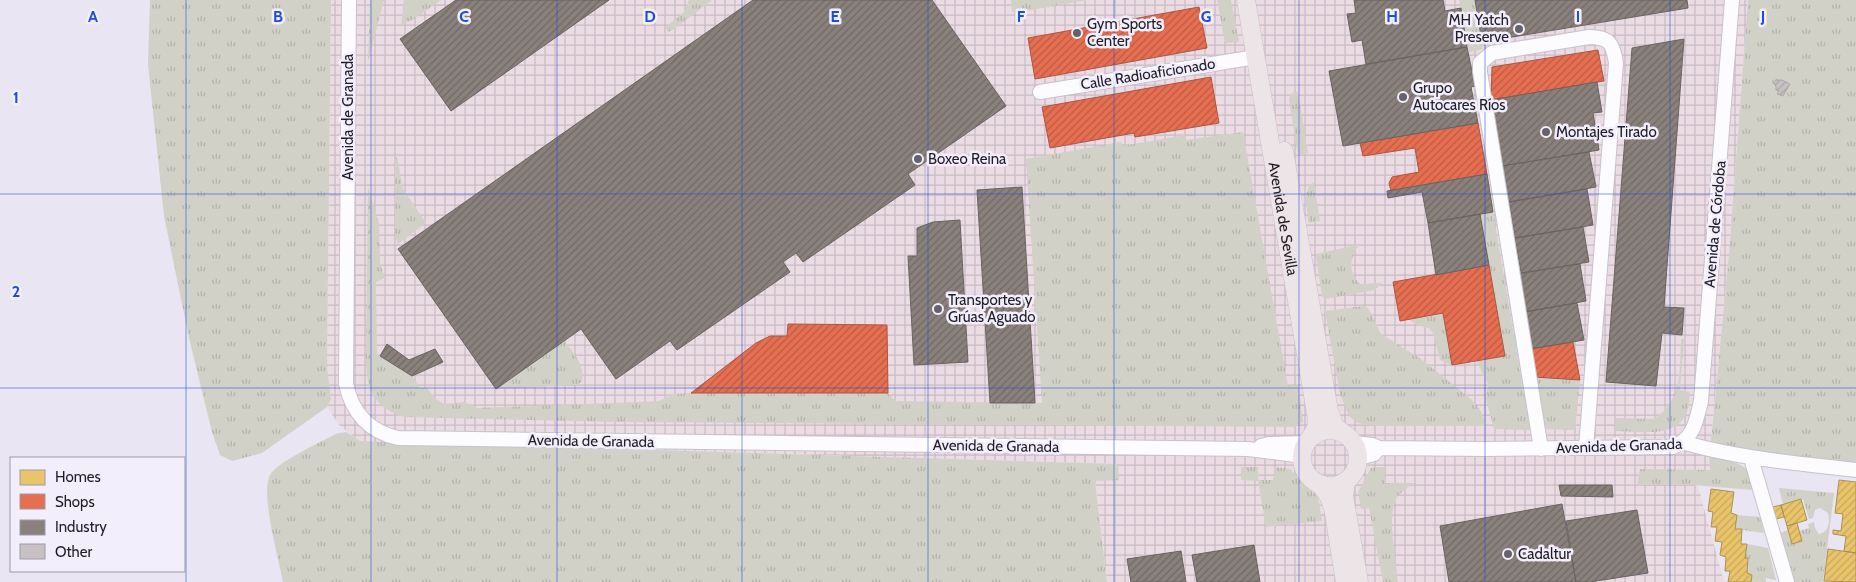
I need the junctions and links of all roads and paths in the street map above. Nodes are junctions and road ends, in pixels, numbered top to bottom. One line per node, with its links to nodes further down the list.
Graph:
1 (349, 0): 9 (street, Avenida de Granada)
2 (1246, 0): 5 (main road, Avenida de Sevilla)
3 (1258, 0): 8 (main road, Avenida de Sevilla)
4 (1732, 0): 7 (street, Avenida de Córdoba)
5 (1256, 57): 6 (street, Calle Radioaficionado); 9 (main road, Avenida de Sevilla)
6 (1040, 92)
7 (1682, 442): 10 (street, Avenida de Granada); 12 (street, Avenida de Granada)
8 (1351, 444): 9 (main road); 11 (street, Avenida de Granada); 14 (main road)
9 (1307, 445): 15 (main road)
10 (1586, 448): 11 (street, Avenida de Granada); 11 (street)
11 (1541, 449)
12 (1751, 458): 13 (street, Avenida de Granada); 18 (street)
13 (1856, 470)
14 (1346, 481): 15 (main road); 17 (main road)
15 (1320, 484): 16 (main road)
16 (1345, 582)
17 (1359, 582)
18 (1787, 582)

